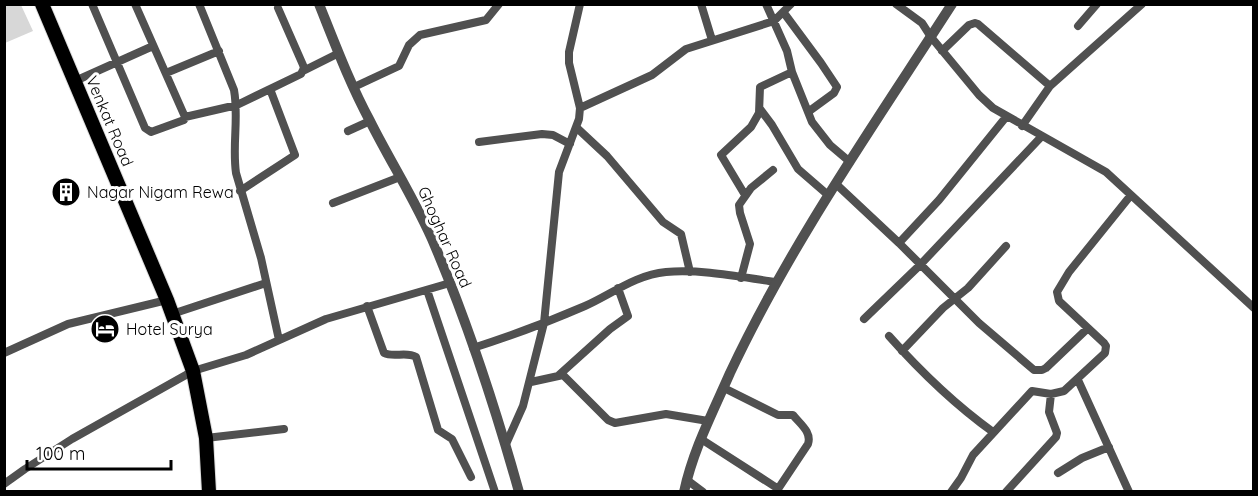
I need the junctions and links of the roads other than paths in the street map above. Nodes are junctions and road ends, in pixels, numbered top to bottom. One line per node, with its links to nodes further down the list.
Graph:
1 (92, 4): 25 (street)
2 (135, 4): 21 (street)
3 (199, 4): 22 (street)
4 (319, 4): 24 (street, Ghoghar Road)
5 (499, 4): 31 (street)
6 (580, 4): 34 (street)
7 (701, 4): 20 (street)
8 (766, 4): 17 (street)
9 (791, 4): 16 (street)
10 (896, 4): 19 (street)
11 (952, 4): 19 (street)
12 (1097, 4): 18 (street)
13 (1142, 4): 30 (street)
14 (45, 6): 29 (main road, Venkat Road)
15 (278, 8): 26 (street)
16 (784, 13): 17 (street); 36 (street)
17 (774, 21): 20 (street); 27 (street)
18 (1078, 26)
19 (931, 37): 23 (street); 46 (street)
20 (712, 40): 34 (street)
21 (153, 46): 25 (street); 28 (street)
22 (219, 51): 28 (street); 33 (street)
23 (942, 51): 30 (street); 38 (street)
24 (339, 53): 26 (street); 31 (street, Ghoghar Road)
25 (117, 63): 29 (street); 37 (street)
26 (303, 72): 32 (street)
27 (792, 72): 35 (street); 36 (street)
28 (166, 73): 37 (street)
29 (75, 81): 66 (main road, Venkat Road)
30 (1050, 86): 40 (street)
31 (354, 87): 39 (street, Ghoghar Road)
32 (270, 89): 33 (street); 50 (street)
33 (237, 105): 37 (street); 50 (street)
34 (580, 108): 41 (street)
35 (760, 109): 51 (street); 52 (street)
36 (808, 112): 46 (street)
37 (185, 117)
38 (1006, 117): 40 (street); 55 (street)
39 (370, 121): 42 (street); 48 (street, Ghoghar Road)
40 (1022, 126): 43 (street)
41 (577, 128): 45 (street); 58 (street)
42 (348, 131)
43 (1042, 136): 53 (street); 57 (street)
44 (479, 142): 45 (street)
45 (570, 144): 71 (street)
46 (850, 162): 49 (street)
47 (773, 170): 51 (street)
48 (400, 177): 54 (street); 62 (street, Ghoghar Road)
49 (836, 184): 52 (street); 55 (street)
50 (240, 191): 61 (street)
51 (745, 195): 59 (street)
52 (828, 195): 60 (street)
53 (1131, 195): 68 (street); 72 (street)
54 (333, 203)
55 (899, 243): 57 (street)
56 (1006, 246): 65 (street)
57 (920, 265): 65 (street); 70 (street)
58 (690, 272): 59 (street); 63 (street)
59 (741, 278): 60 (street)
60 (776, 282): 82 (street)
61 (266, 283): 69 (street); 74 (street)
62 (450, 283): 64 (street); 75 (street, Ghoghar Road)
63 (618, 288): 71 (street); 79 (street)
64 (427, 290): 67 (street); 98 (street)
65 (954, 299): 72 (street); 76 (street)
66 (167, 300): 69 (main road, Venkat Road); 77 (street)
67 (367, 306): 74 (street); 92 (street)
68 (1254, 308)
69 (172, 314): 78 (main road, Venkat Road)
70 (864, 319)
71 (544, 323): 75 (street); 81 (street)
72 (1088, 328): 80 (street)
73 (889, 336): 76 (street)
74 (279, 340): 78 (street)
75 (473, 348): 89 (street, Ghoghar Road)
76 (902, 351): 86 (street)
77 (4, 353)
78 (193, 371): 87 (main road, Venkat Road); 93 (street)
79 (559, 375): 81 (street); 84 (street)
80 (1078, 380): 83 (street); 90 (street)
81 (531, 382): 89 (street)
82 (724, 388): 84 (street); 95 (street)
83 (1051, 394): 86 (street); 102 (street)
84 (708, 421): 88 (street)
85 (284, 429): 87 (street)
86 (993, 432): 101 (street)
87 (206, 438): 97 (main road, Venkat Road)
88 (701, 439): 94 (street); 95 (street)
89 (506, 444): 99 (street, Ghoghar Road)
90 (1109, 447): 91 (street); 96 (street)
91 (1058, 473)
92 (471, 477)
93 (4, 484)
94 (686, 486): 100 (street)
95 (776, 490)
96 (1127, 490)
97 (209, 492)
98 (495, 492)
99 (519, 492)
100 (703, 492)
101 (951, 492)
102 (1005, 492)

